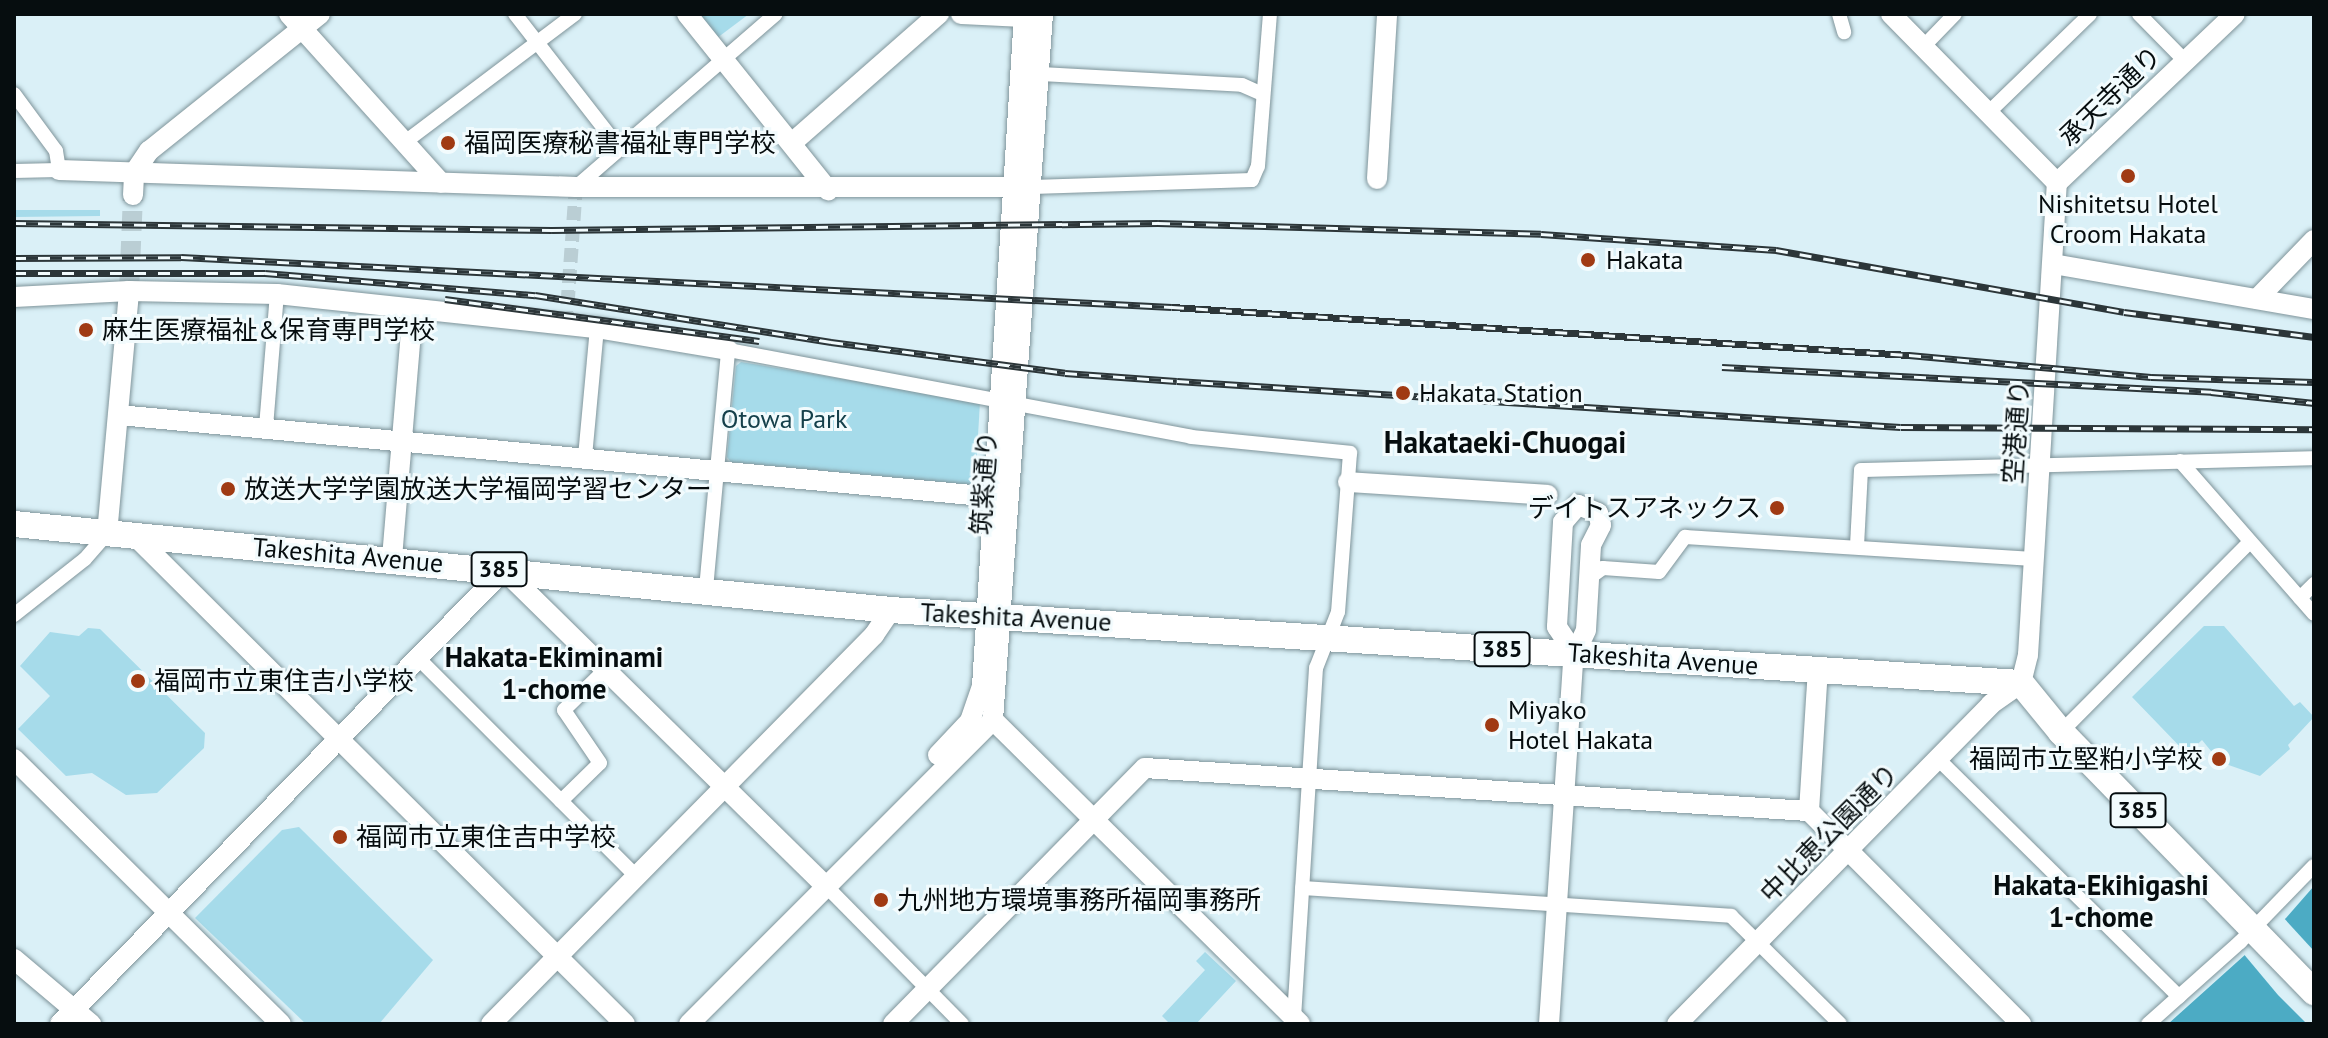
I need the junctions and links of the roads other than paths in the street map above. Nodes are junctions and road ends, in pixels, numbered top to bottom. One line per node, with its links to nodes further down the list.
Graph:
1 (320, 14): 17 (street)
2 (515, 14): 19 (street)
3 (575, 14): 19 (street)
4 (687, 14): 21 (street)
5 (776, 14): 21 (street)
6 (939, 14): 28 (street)
7 (961, 14): 16 (street)
8 (1270, 14): 24 (street)
9 (1387, 14): 33 (street)
10 (1839, 14): 18 (street)
11 (1891, 14): 20 (street)
12 (1955, 14): 20 (street)
13 (2090, 14): 26 (street)
14 (2139, 14): 22 (street)
15 (2235, 14): 22 (street, 承天寺通り)
16 (1031, 15): 23 (street, 筑紫通り); 37 (street, 筑紫通り)
17 (295, 22): 27 (street); 32 (street)
18 (1844, 32)
19 (538, 43): 27 (street); 29 (street)
20 (1923, 47): 26 (street)
21 (723, 57): 28 (street); 29 (street)
22 (2185, 61): 35 (street, 承天寺通り)
23 (1041, 74): 24 (street); 37 (street, 筑紫通り)
24 (1260, 93): 37 (street)
25 (14, 94): 30 (street)
26 (1988, 113): 35 (street)
27 (405, 142): 34 (street)
28 (792, 143): 38 (street)
29 (620, 149): 36 (street)
30 (59, 170): 31 (street); 32 (street)
31 (14, 171)
32 (134, 173): 34 (street); 39 (street)
33 (1377, 179)
34 (441, 183): 36 (street)
35 (2057, 183): 41 (street, 空港通り)
36 (576, 187): 38 (street)
37 (1024, 188): 38 (street); 50 (street, 筑紫通り)
38 (828, 190)
39 (133, 195)
40 (2314, 240): 45 (street)
41 (2053, 264): 45 (street); 57 (street, 空港通り)
42 (129, 291): 43 (street); 44 (street); 51 (street)
43 (277, 294): 47 (street); 52 (street)
44 (14, 297)
45 (2257, 299): 46 (street)
46 (2314, 309)
47 (413, 310): 48 (street); 53 (street)
48 (597, 328): 49 (street); 54 (street)
49 (728, 350): 50 (street); 58 (street)
50 (1008, 401): 59 (street); 61 (street, 筑紫通り); 77 (street, 筑紫通り)
51 (119, 415): 52 (street); 63 (street)
52 (266, 427): 53 (street)
53 (402, 440): 54 (street); 67 (street)
54 (585, 457): 58 (street)
55 (2314, 458): 56 (street)
56 (2180, 461): 57 (street); 65 (street)
57 (2040, 466): 66 (street); 68 (street, 空港通り)
58 (717, 469): 61 (street); 72 (street)
59 (1348, 482): 60 (street); 78 (street)
60 (1548, 495)
61 (993, 497): 77 (street, 筑紫通り)
62 (14, 524): 63 (highway, Takeshita Avenue / 385)
63 (107, 534): 64 (highway, Takeshita Avenue / 385); 76 (street)
64 (136, 537): 67 (highway, Takeshita Avenue / 385); 86 (street)
65 (2250, 542): 73 (street); 85 (street)
66 (1857, 546): 68 (street); 70 (street)
67 (392, 558): 69 (highway, Takeshita Avenue / 385)
68 (2033, 559): 83 (street, 空港通り)
69 (504, 570): 72 (highway, Takeshita Avenue / 385); 80 (street); 81 (street)
70 (1589, 578): 79 (street); 79 (street)
71 (2314, 584): 73 (street)
72 (706, 589): 74 (highway, Takeshita Avenue / 385)
73 (2300, 598): 75 (street)
74 (891, 610): 77 (highway, Takeshita Avenue / 385); 90 (street)
75 (2314, 614)
76 (14, 615)
77 (992, 615): 78 (highway, Takeshita Avenue / 385); 84 (street, 筑紫通り); 98 (street, 筑紫通り)
78 (1328, 637): 79 (highway, Takeshita Avenue / 385); 89 (street)
79 (1574, 652): 82 (highway, Takeshita Avenue / 385); 91 (street)
80 (420, 660): 86 (street); 92 (street)
81 (606, 669): 90 (street); 92 (street)
82 (1818, 669): 83 (highway, Takeshita Avenue / 385); 93 (street)
83 (2021, 683): 85 (highway, 385); 88 (street, 中比恵公園通り)
84 (993, 720): 94 (street); 98 (street, 筑紫通り)
85 (2061, 732): 102 (highway, 385)
86 (338, 742): 101 (street); 105 (street)
87 (14, 759): 101 (street)
88 (1939, 760): 95 (street, 中比恵公園通り); 108 (street)
89 (1309, 779): 91 (street); 94 (street); 99 (street)
90 (725, 787): 97 (street); 98 (street)
91 (1565, 796): 93 (street); 100 (street)
92 (561, 801): 97 (street)
93 (1809, 811): 95 (street)
94 (1093, 821): 106 (street); 110 (street)
95 (1848, 850): 103 (street, 中比恵公園通り); 121 (street)
96 (2314, 866): 102 (street)
97 (635, 875): 105 (street)
98 (825, 885): 106 (street); 115 (street, 筑紫通り)
99 (1302, 888): 100 (street); 110 (street)
100 (1557, 905): 103 (street); 118 (street)
101 (170, 913): 109 (street); 112 (street)
102 (2257, 930): 107 (highway, 385); 108 (street)
103 (1757, 941): 119 (street, 中比恵公園通り); 120 (street)
104 (14, 959): 109 (street)
105 (557, 959): 113 (street); 114 (street)
106 (927, 989): 116 (street); 117 (street)
107 (2314, 992)
108 (2179, 997): 122 (street)
109 (67, 1017): 111 (street)
110 (1294, 1022)
111 (91, 1024)
112 (281, 1024)
113 (491, 1024)
114 (625, 1024)
115 (689, 1024)
116 (893, 1024)
117 (962, 1024)
118 (1549, 1024)
119 (1677, 1024)
120 (1840, 1024)
121 (2021, 1024)
122 (2148, 1024)

